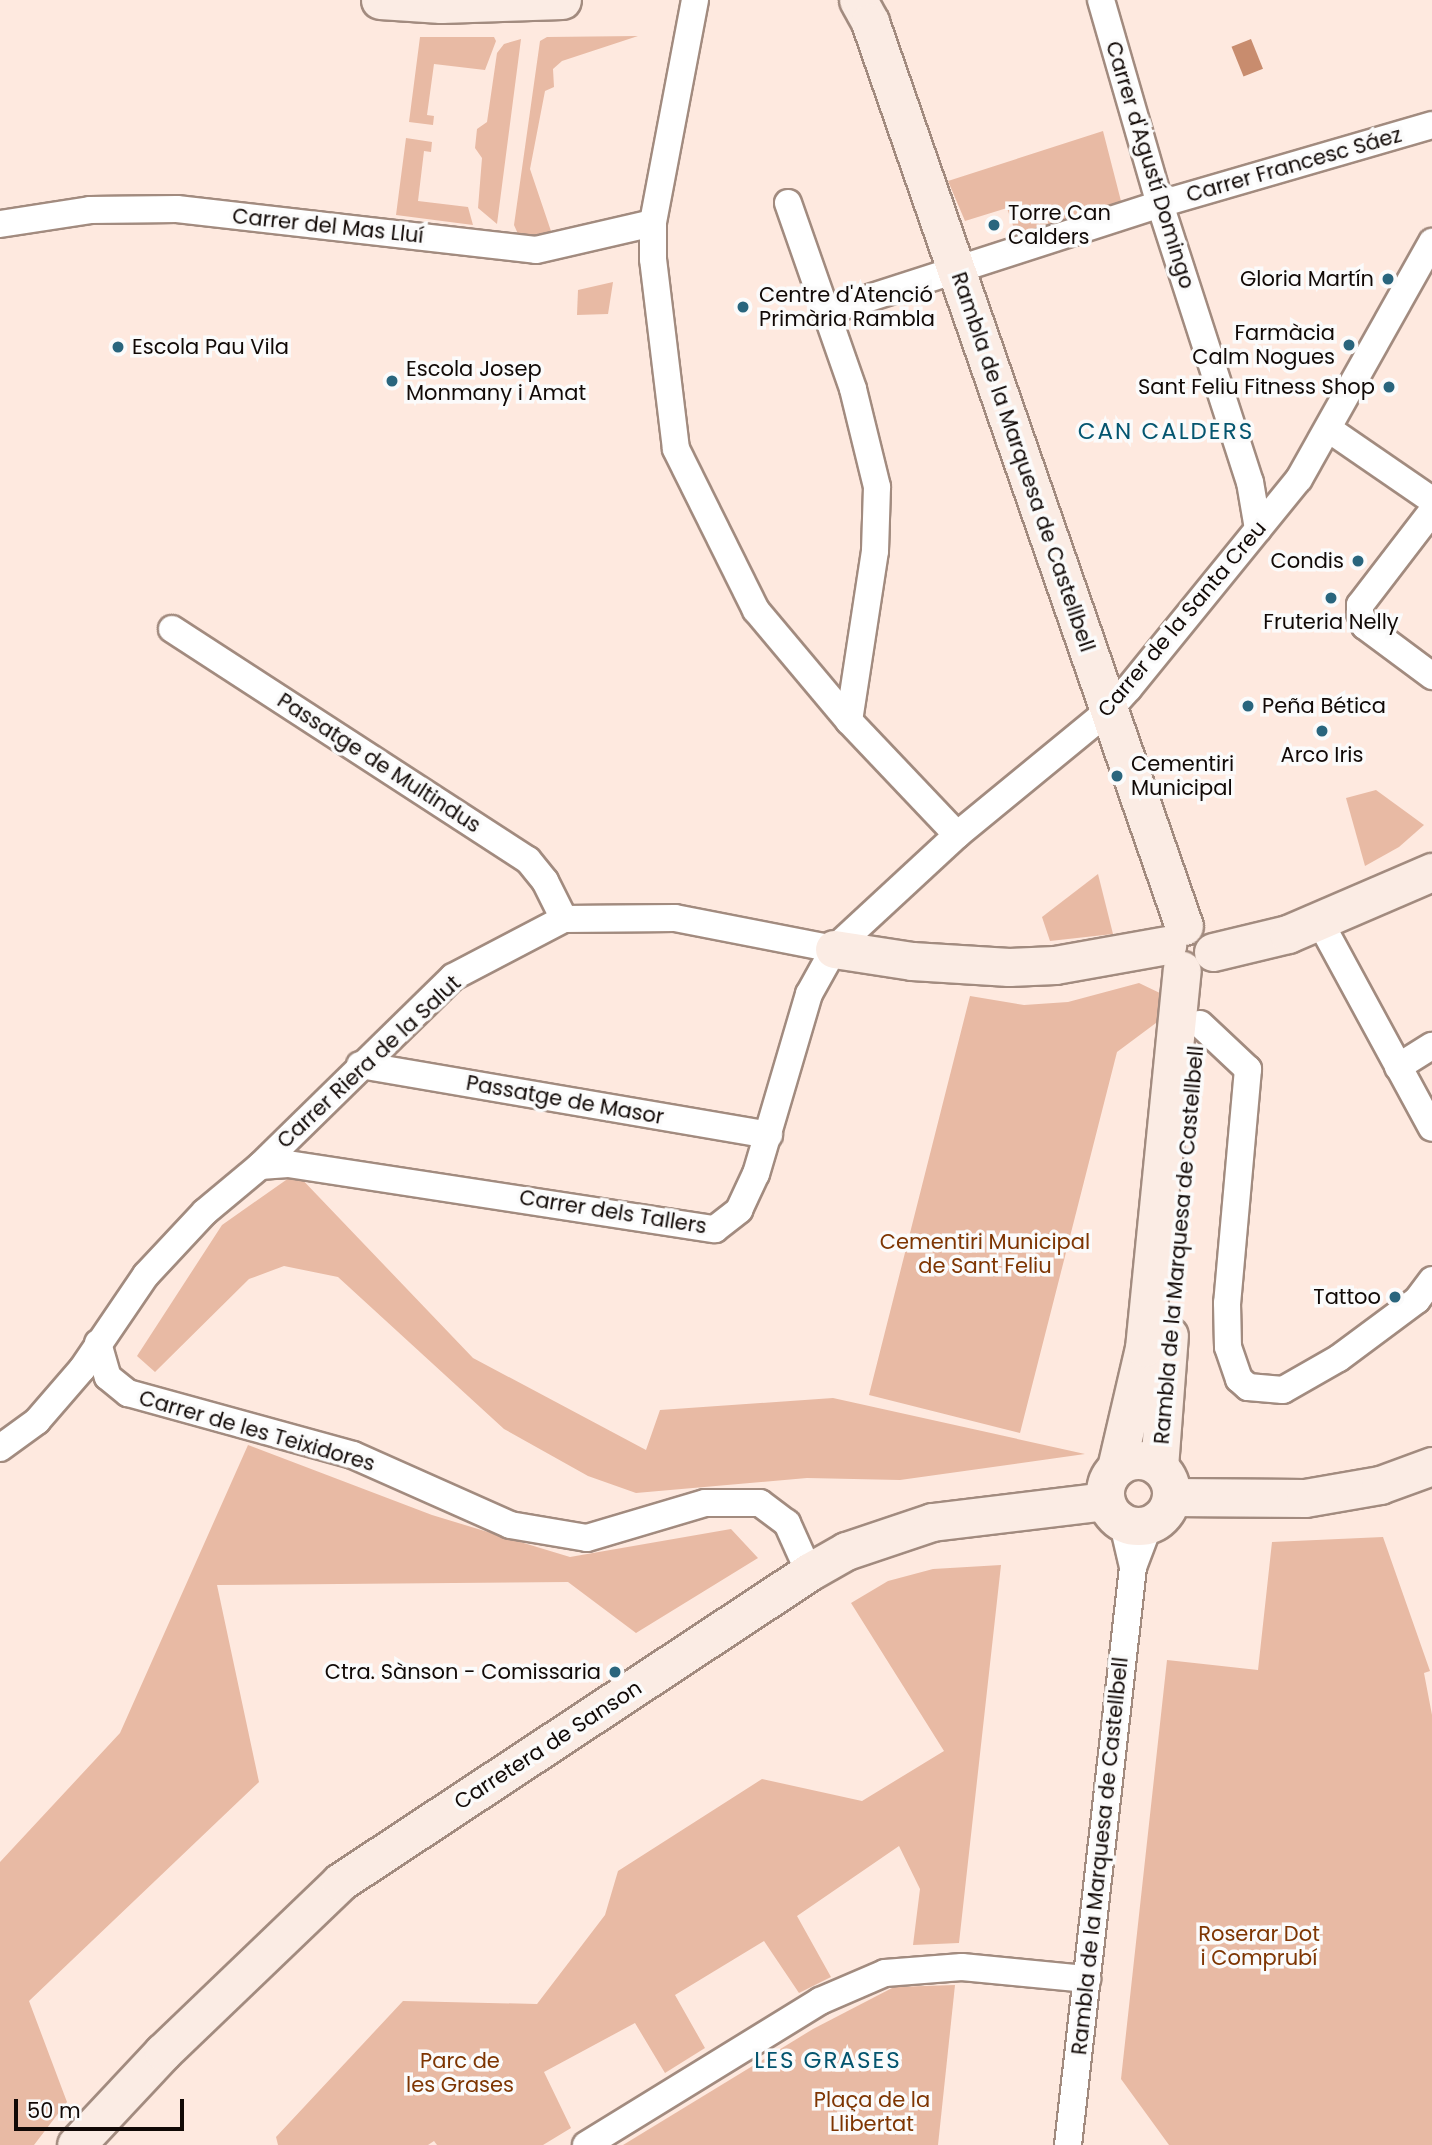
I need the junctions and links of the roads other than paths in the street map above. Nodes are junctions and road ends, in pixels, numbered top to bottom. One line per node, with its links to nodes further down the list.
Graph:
1 (380, 0): 2 (street)
2 (562, 0)
3 (695, 0): 9 (street)
4 (858, 0): 12 (street, Rambla de la Marquesa de Castellbell)
5 (1101, 0): 8 (street, Carrer d'Agustí Domingo)
6 (1432, 125): 8 (street, Carrer Francesc Sáez)
7 (788, 203): 13 (street)
8 (1160, 204): 12 (street, Carrer Francesc Sáez); 16 (street, Carrer d'Agustí Domingo)
9 (653, 223): 10 (street, Carrer del Mas Lluí); 23 (street)
10 (0, 224)
11 (1432, 242): 14 (street, Carrer de la Santa Creu)
12 (957, 272): 13 (street, Carrer Francesc Sáez); 22 (street, Rambla de la Marquesa de Castellbell)
13 (826, 312): 23 (street)
14 (1330, 430): 15 (street, Carrer de la Santa Creu); 17 (street)
15 (1294, 486): 16 (street); 19 (street, Carrer de la Santa Creu)
16 (1252, 489): 19 (street, Carrer d'Agustí Domingo)
17 (1432, 500)
18 (1432, 511): 21 (street)
19 (1258, 529): 22 (street, Carrer de la Santa Creu)
20 (172, 629): 26 (street, Passatge de Multindus)
21 (1432, 676)
22 (1109, 710): 24 (street, Carrer de la Santa Creu); 29 (street, Rambla de la Marquesa de Castellbell)
23 (849, 721): 24 (street)
24 (957, 835): 28 (street, Carrer de la Santa Creu)
25 (1432, 872): 27 (street)
26 (564, 919): 28 (street, Carrer Riera de la Salut); 32 (street, Carrer Riera de la Salut)
27 (1320, 922): 29 (street); 33 (street)
28 (843, 939): 29 (street); 35 (street, Carrer dels Tallers)
29 (1190, 952): 30 (street, Rambla de la Marquesa de Castellbell); 42 (street, Rambla de la Marquesa de Castellbell)
30 (1200, 1024): 38 (street, Rambla de la Marquesa de Castellbell); 42 (street, Rambla de la Marquesa de Castellbell)
31 (1432, 1046): 33 (street)
32 (360, 1065): 35 (street, Passatge de Masor); 37 (street, Carrer Riera de la Salut)
33 (1398, 1067): 34 (street)
34 (1432, 1128)
35 (769, 1135): 36 (street, Carrer dels Tallers)
36 (288, 1164): 37 (street, Carrer Riera de la Salut)
37 (260, 1166): 39 (street, Carrer Riera de la Salut)
38 (1432, 1280)
39 (98, 1343): 40 (street, Carrer Riera de la Salut); 43 (street, Carrer de les Teixidores)
40 (0, 1448)
41 (1432, 1466): 42 (street, Carretera de Sanson)
42 (1137, 1497): 43 (street, Carretera de Sanson); 44 (street, Rambla de la Marquesa de Castellbell)
43 (809, 1572): 45 (street, Carretera de Sanson)
44 (1087, 1979): 46 (street); 47 (street, Rambla de la Marquesa de Castellbell)
45 (76, 2145)
46 (586, 2145)
47 (1068, 2145)

